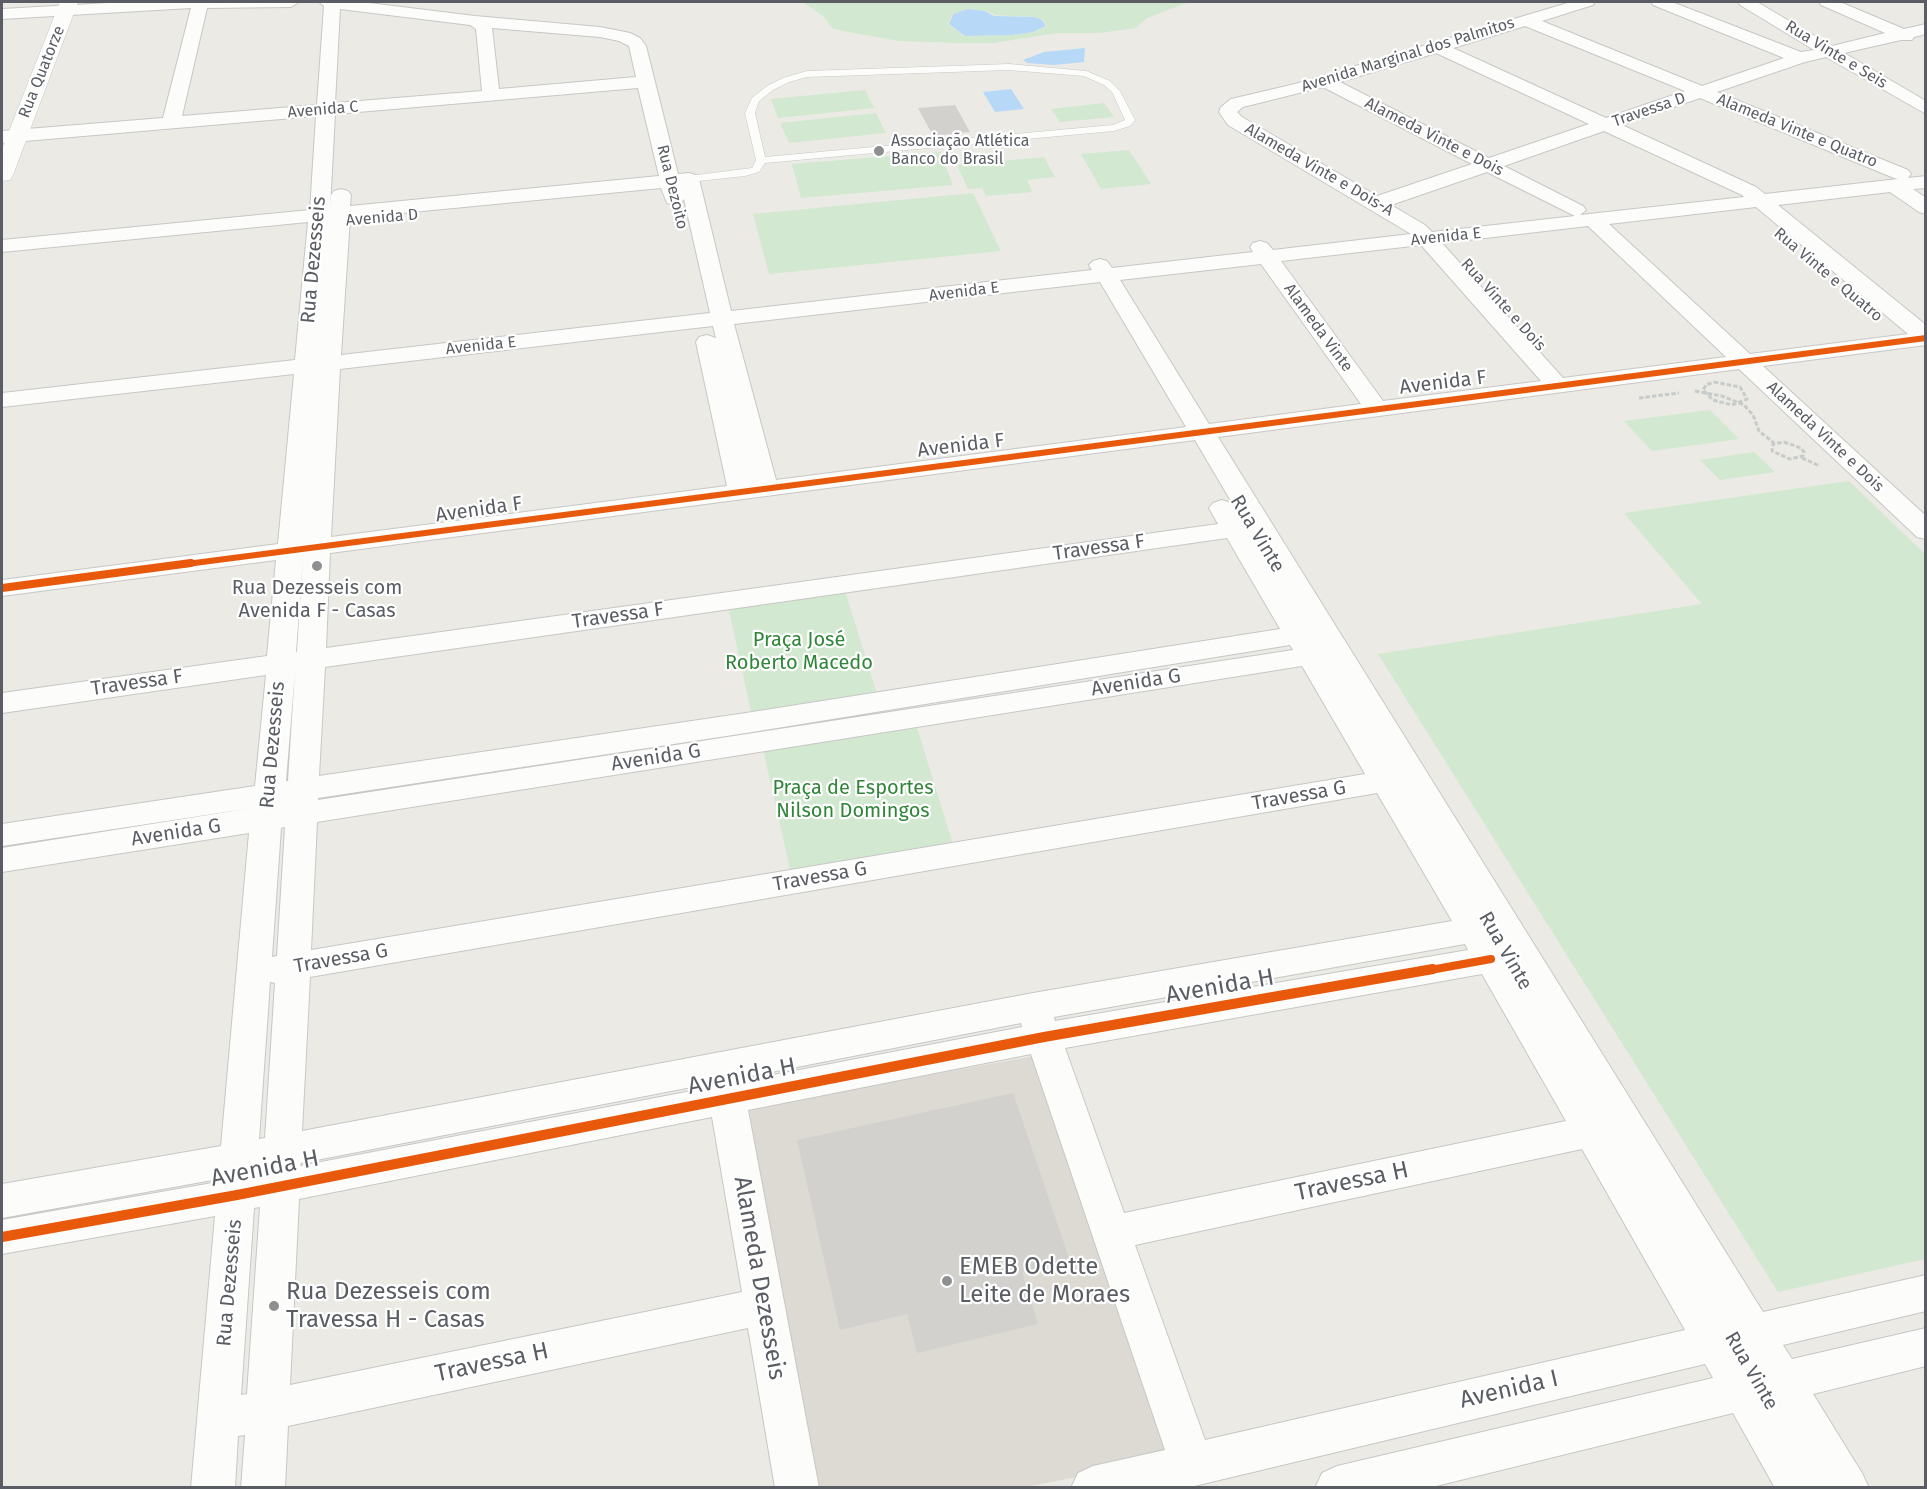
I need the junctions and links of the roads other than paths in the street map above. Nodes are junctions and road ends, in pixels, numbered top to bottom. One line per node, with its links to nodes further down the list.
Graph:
1 (291, 2): 7 (street)
2 (336, 2): 12 (street, Rua Dezoito); 25 (street, Rua Dezesseis)
3 (1587, 2): 10 (street, Avenida Marginal dos Palmitos)
4 (1659, 2): 11 (street)
5 (1753, 2): 11 (street); 18 (street, Rua Vinte e Seis)
6 (1827, 2): 15 (street)
7 (200, 3): 8 (street); 28 (street)
8 (58, 5): 9 (street); 14 (street, Rua Quatorze); 30 (street, Rua Quatorze)
9 (2, 14)
10 (1526, 20): 17 (street, Avenida Marginal dos Palmitos); 23 (street, Alameda Vinte e Quatro)
11 (1706, 20): 19 (street)
12 (475, 21): 20 (street, Rua Dezoito); 22 (street)
13 (1926, 29): 15 (street, Travessa D)
14 (37, 32)
15 (1902, 34): 16 (street); 18 (street, Travessa D)
16 (1926, 44)
17 (1436, 46): 21 (street, Avenida Marginal dos Palmitos); 29 (street, Rua Vinte e Quatro)
18 (1836, 50): 19 (street, Travessa D); 24 (street, Rua Vinte e Seis); 27 (street, Rua Vinte e Seis)
19 (1800, 58): 23 (street, Travessa D)
20 (644, 78): 22 (street, Avenida C); 37 (street, Rua Dezoito)
21 (1325, 81): 26 (street, Avenida Marginal dos Palmitos); 32 (street, Alameda Vinte e Dois)
22 (490, 91): 25 (street, Avenida C)
23 (1702, 92): 29 (street, Travessa D); 35 (street, Alameda Vinte e Quatro)
24 (1926, 96)
25 (335, 105): 28 (street, Avenida C); 42 (street, Rua Dezesseis)
26 (1230, 107): 39 (street, Alameda Vinte e Dois-A)
27 (1926, 109)
28 (172, 119): 30 (street, Avenida C)
29 (1609, 124): 32 (street, Travessa D); 38 (street, Rua Vinte e Quatro)
30 (10, 133): 34 (street, Rua Quatorze)
31 (760, 160): 31 (lane); 37 (lane)
32 (1488, 165): 39 (street, Travessa D); 41 (street, Alameda Vinte e Dois)
33 (1926, 171): 35 (street, Avenida E)
34 (2, 175)
35 (1898, 180): 36 (street, Avenida E); 38 (street, Avenida E); 40 (street, Alameda Vinte e Quatro)
36 (1926, 182)
37 (686, 183): 42 (street, Avenida D); 48 (street, Rua Dezoito)
38 (1746, 197): 41 (street, Avenida E); 49 (street, Rua Vinte e Quatro)
39 (1376, 203): 43 (street, Alameda Vinte e Dois-A)
40 (1926, 208)
41 (1585, 215): 43 (street, Avenida E); 50 (street, Alameda Vinte e Dois)
42 (329, 219): 44 (street, Avenida D); 46 (street, Avenida D); 52 (street, Rua Dezesseis)
43 (1429, 233): 45 (street, Avenida E); 53 (street, Rua Vinte e Dois)
44 (2, 246)
45 (1263, 252): 47 (street, Avenida E); 56 (street, Alameda Vinte)
46 (2, 256)
47 (1094, 271): 48 (street, Avenida E); 48 (street, Avenida E); 57 (street, Rua Vinte)
48 (711, 314): 52 (street, Avenida E); 58 (street, Rua Dezoito)
49 (1915, 333): 50 (street, Avenida F); 51 (street, Rua Vinte e Quatro)
50 (1736, 355): 53 (street, Avenida F); 60 (street, Alameda Vinte e Dois)
51 (1926, 357)
52 (318, 358): 54 (street, Avenida E); 55 (street, Avenida E); 61 (street, Rua Dezesseis)
53 (1560, 378): 56 (street, Avenida F)
54 (2, 388)
55 (2, 400)
56 (1371, 402): 57 (street, Avenida F)
57 (1185, 426): 58 (street, Avenida F); 58 (street, Avenida F); 59 (street, Rua Vinte); 88 (street, Rua Vinte)
58 (752, 482): 61 (street, Avenida F)
59 (1235, 529): 64 (street, Rua Vinte); 65 (street, Travessa F)
60 (1926, 531)
61 (304, 541): 62 (street, Avenida F); 63 (street, Avenida F); 65 (street, Rua Dezesseis)
62 (2, 571)
63 (2, 588)
64 (1305, 646): 67 (street, Rua Vinte); 68 (street, Avenida G)
65 (296, 661): 66 (street, Travessa F); 68 (street, Rua Dezesseis); 69 (street, Rua Dezesseis)
66 (2, 703)
67 (1386, 781): 73 (street, Rua Vinte); 74 (street, Travessa G)
68 (303, 801): 69 (street, Avenida G); 74 (street, Rua Dezesseis)
69 (268, 806): 70 (street, Avenida G); 75 (street, Rua Dezesseis)
70 (94, 833): 71 (street, Avenida G); 72 (street, Avenida G)
71 (2, 835)
72 (2, 861)
73 (1482, 944): 76 (street, Avenida H); 78 (street, Rua Vinte)
74 (293, 967): 75 (street, Travessa G); 79 (street, Rua Dezesseis)
75 (255, 974): 80 (street, Rua Dezesseis)
76 (1039, 1022): 77 (street, Avenida H); 84 (street)
77 (725, 1084): 79 (street, Avenida H); 81 (street, Avenida H); 87 (street, Alameda Dezesseis)
78 (1592, 1131): 84 (street, Travessa H); 88 (street, Rua Vinte)
79 (283, 1149): 80 (street, Avenida H); 81 (street, Rua Dezesseis)
80 (240, 1158): 82 (street, Rua Dezesseis); 83 (street, Avenida H)
81 (281, 1185): 82 (street, Avenida H); 91 (street, Rua Dezesseis)
82 (237, 1195): 85 (street, Avenida H); 92 (street, Rua Dezesseis)
83 (2, 1201)
84 (1112, 1233): 93 (street)
85 (2, 1237)
86 (1926, 1293): 88 (street, Avenida I)
87 (765, 1306): 91 (street, Travessa H); 96 (street, Alameda Dezesseis)
88 (1734, 1338): 90 (street, Rua Vinte); 93 (street, Avenida I)
89 (1926, 1347): 90 (street)
90 (1763, 1387): 98 (street); 99 (street, Rua Vinte); 100 (street, Rua Vinte)
91 (267, 1410): 92 (street, Travessa H); 95 (street, Rua Dezesseis)
92 (219, 1420): 94 (street, Rua Dezesseis)
93 (1192, 1464): 97 (street, Avenida I)
94 (213, 1488)
95 (263, 1488)
96 (796, 1488)
97 (1093, 1488)
98 (1337, 1488)
99 (1800, 1488)
100 (1847, 1488)

